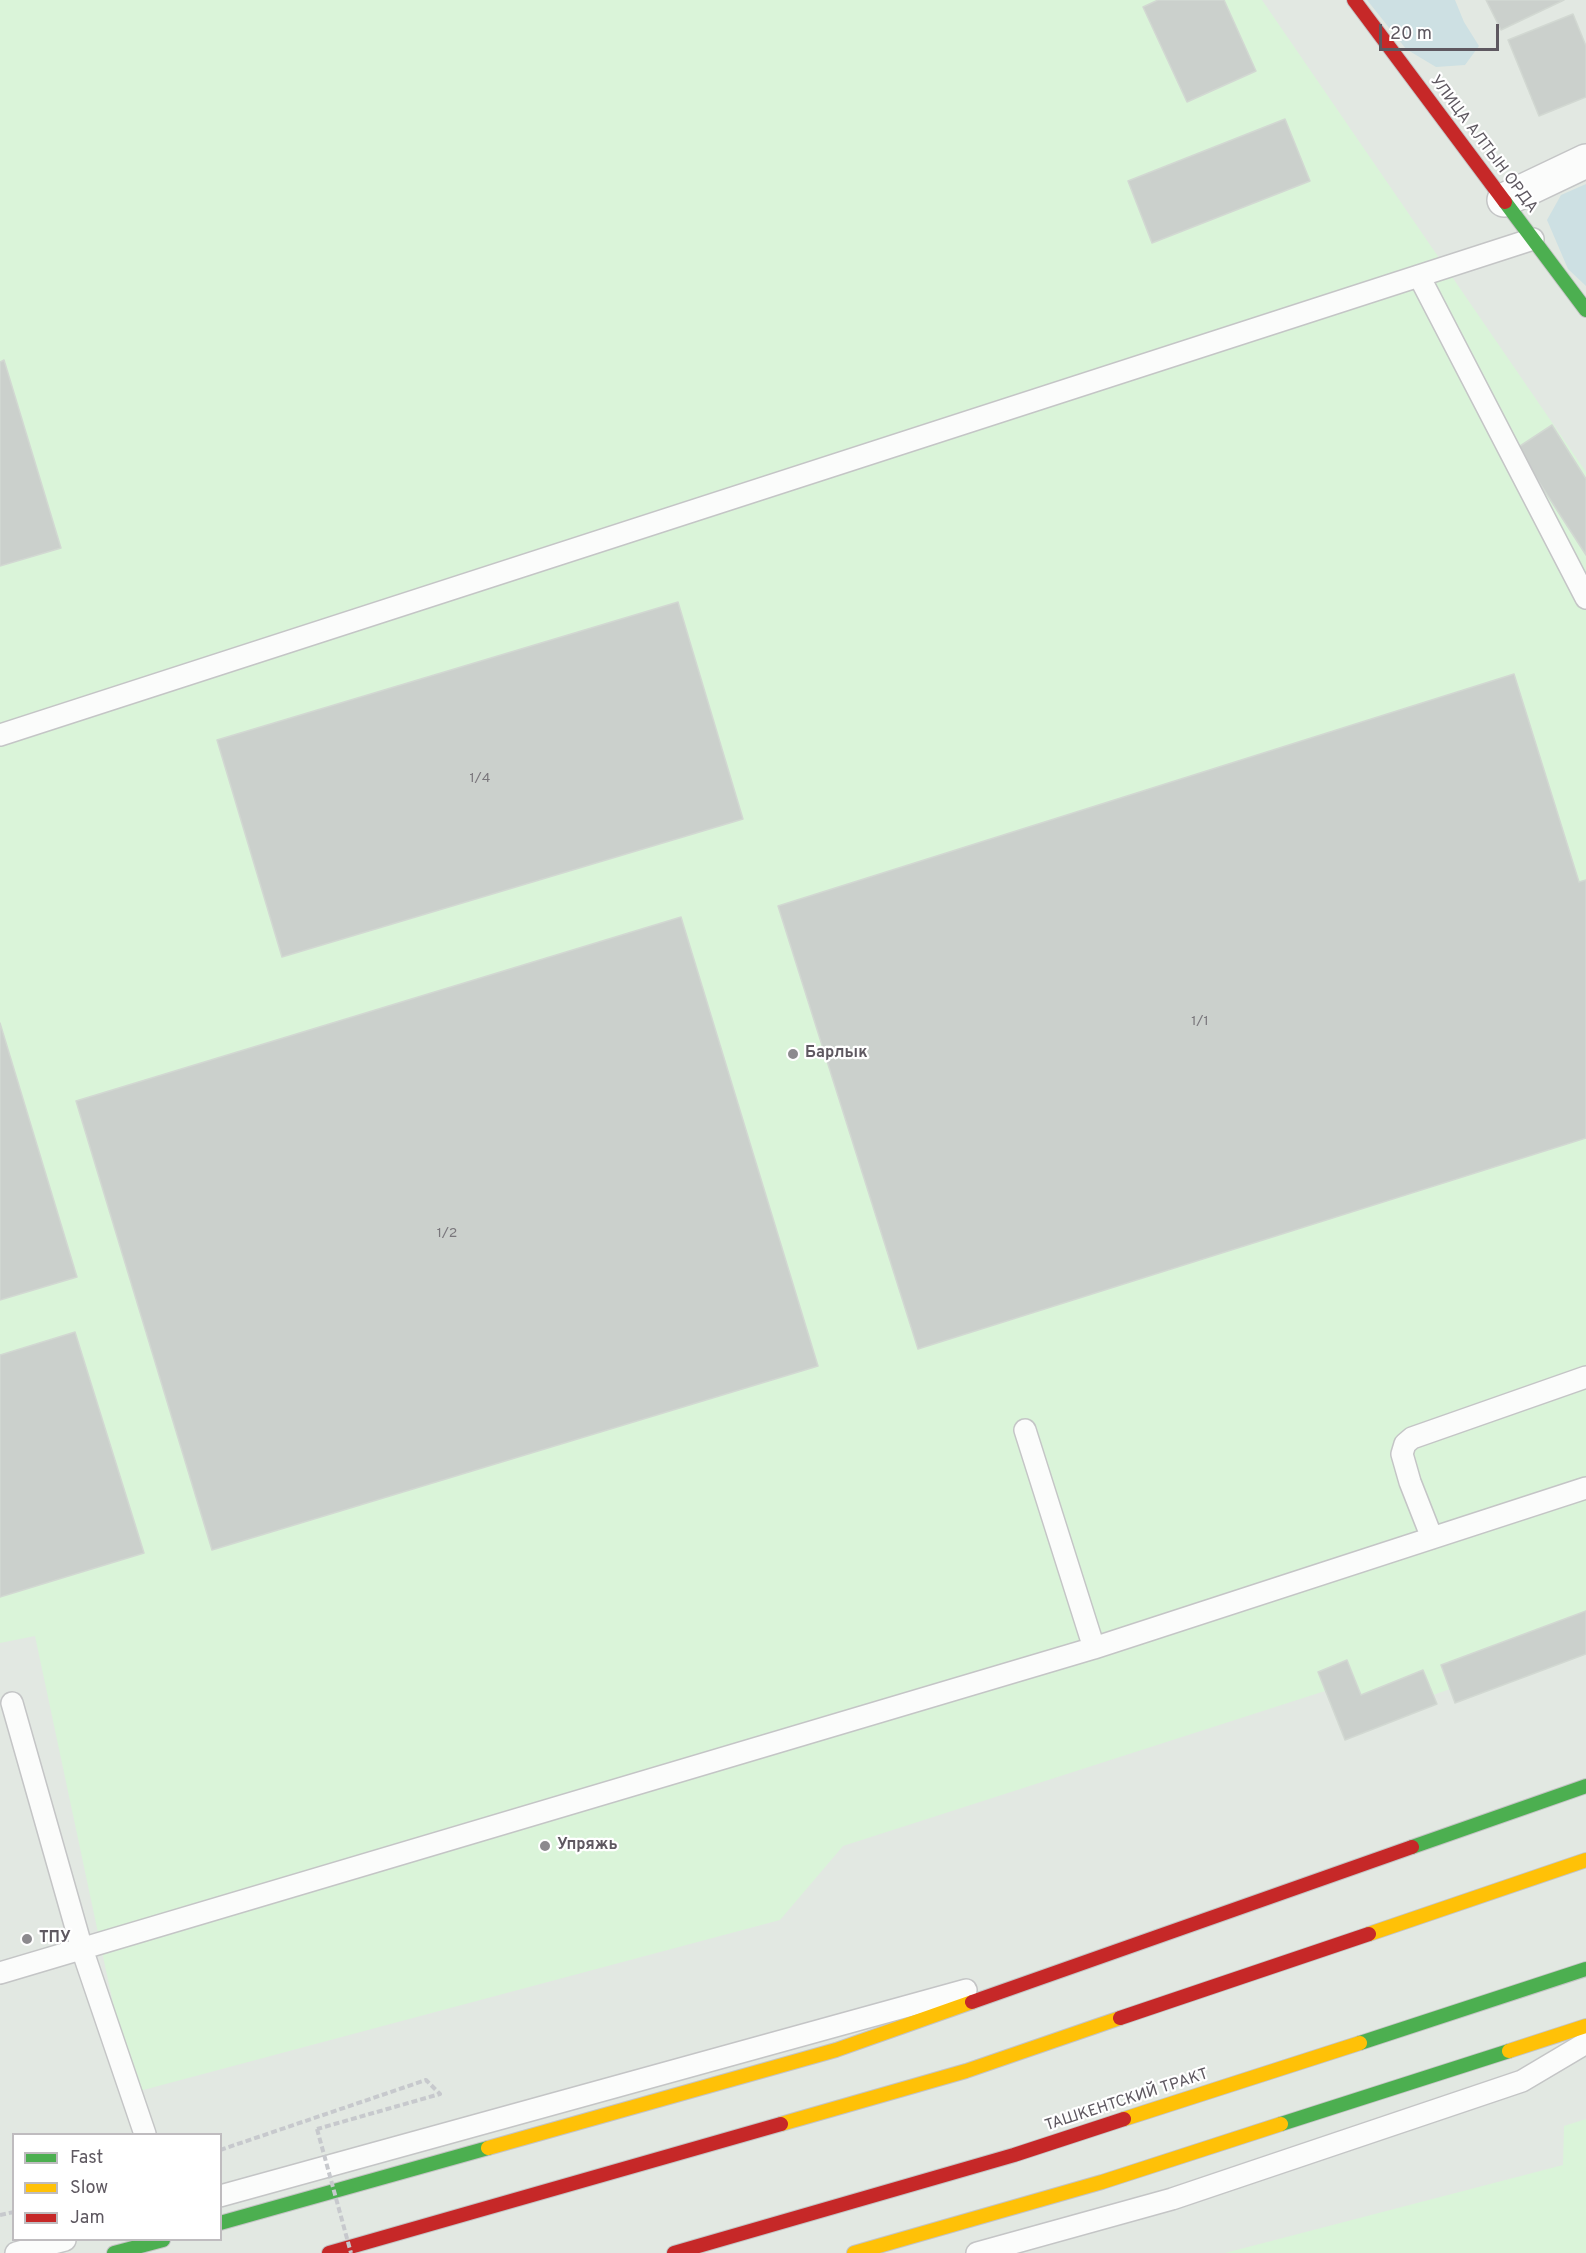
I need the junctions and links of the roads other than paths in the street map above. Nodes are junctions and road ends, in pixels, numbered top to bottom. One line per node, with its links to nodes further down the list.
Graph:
1 (1354, 0): 3 (main road, УЛИЦА АЛТЫН ОРДА)
2 (1586, 161): 3 (street)
3 (1504, 200): 4 (main road, УЛИЦА АЛТЫН ОРДА)
4 (1533, 239): 5 (lane); 6 (main road, УЛИЦА АЛТЫН ОРДА)
5 (1419, 276): 7 (lane); 8 (lane)
6 (1586, 310)
7 (1586, 598)
8 (0, 735)
9 (1586, 1377): 12 (lane)
10 (1025, 1430): 13 (lane)
11 (1586, 1488): 12 (lane)
12 (1432, 1538): 13 (lane)
13 (1094, 1647): 17 (lane)
14 (12, 1703): 17 (lane)
15 (1586, 1786): 20 (main road)
16 (1586, 1860): 30 (main road)
17 (82, 1949): 19 (lane); 23 (lane)
18 (1586, 1969): 31 (main road, ТАШКЕНТСКИЙ ТРАКТ)
19 (0, 1973)
20 (1032, 1982): 24 (lane); 25 (main road)
21 (1586, 2026): 32 (main road)
22 (1586, 2043): 33 (lane)
23 (145, 2133)
24 (222, 2195)
25 (222, 2222)
26 (61, 2241): 28 (lane)
27 (159, 2241): 29 (main road)
28 (16, 2253)
29 (114, 2253)
30 (329, 2253)
31 (674, 2253)
32 (854, 2253)
33 (977, 2253)

